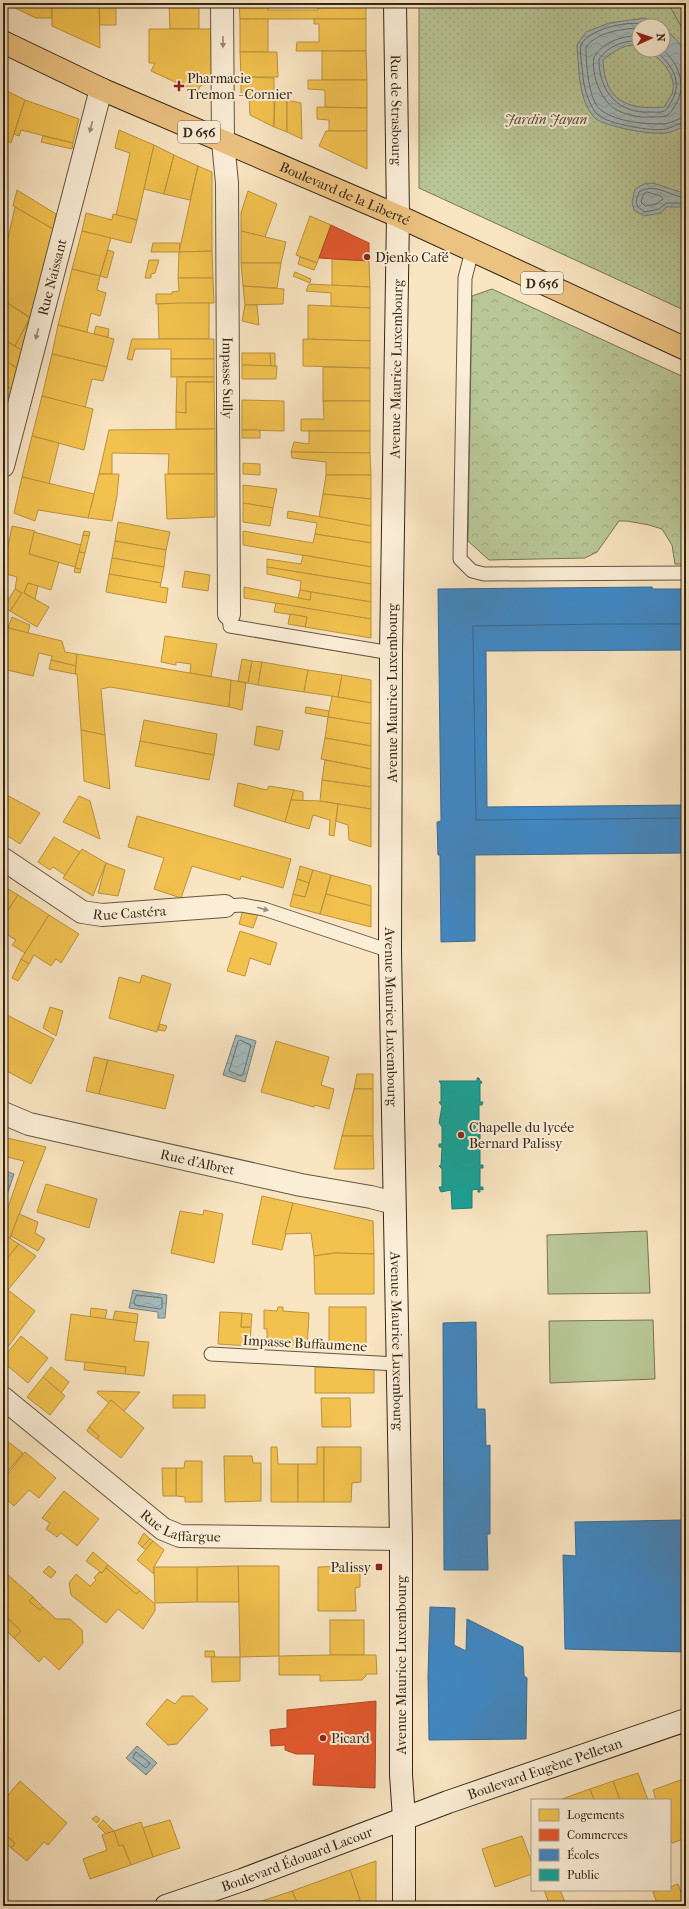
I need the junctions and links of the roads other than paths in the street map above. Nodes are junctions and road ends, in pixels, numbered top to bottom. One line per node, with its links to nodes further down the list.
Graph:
1 (222, 3): 5 (street, Impasse Sully, one-way to 5)
2 (395, 3): 6 (street, Rue de Strasbourg)
3 (3, 42): 4 (main road, Boulevard de la Liberté / D 656)
4 (101, 89): 5 (main road, Boulevard de la Liberté / D 656); 9 (street, Rue Naissant, one-way to 9)
5 (223, 142): 6 (main road, Boulevard de la Liberté / D 656); 11 (street, Impasse Sully)
6 (398, 216): 7 (main road, Boulevard de la Liberté / D 656); 12 (street, Avenue Maurice Luxembourg)
7 (472, 251): 8 (main road, Boulevard de la Liberté / D 656); 10 (lane)
8 (686, 348)
9 (3, 466)
10 (686, 573)
11 (229, 614): 12 (lane)
12 (391, 653): 15 (street, Avenue Maurice Luxembourg)
13 (3, 859): 14 (street, Rue Castéra)
14 (225, 906): 15 (lane, one-way to 15)
15 (390, 951): 17 (street, Avenue Maurice Luxembourg)
16 (3, 1113): 17 (street, Rue d’Albret)
17 (394, 1203): 19 (street, Avenue Maurice Luxembourg)
18 (211, 1354): 19 (lane, Impasse Buffaumene)
19 (397, 1364): 21 (street, Avenue Maurice Luxembourg)
20 (3, 1398): 21 (street, Rue Laffargue)
21 (401, 1539): 23 (street, Avenue Maurice Luxembourg)
22 (686, 1720): 23 (street, Boulevard Eugène Pelletan)
23 (404, 1818): 24 (street, Boulevard Édouard Lacour); 25 (street, Avenue Maurice Luxembourg)
24 (166, 1906)
25 (404, 1906)

